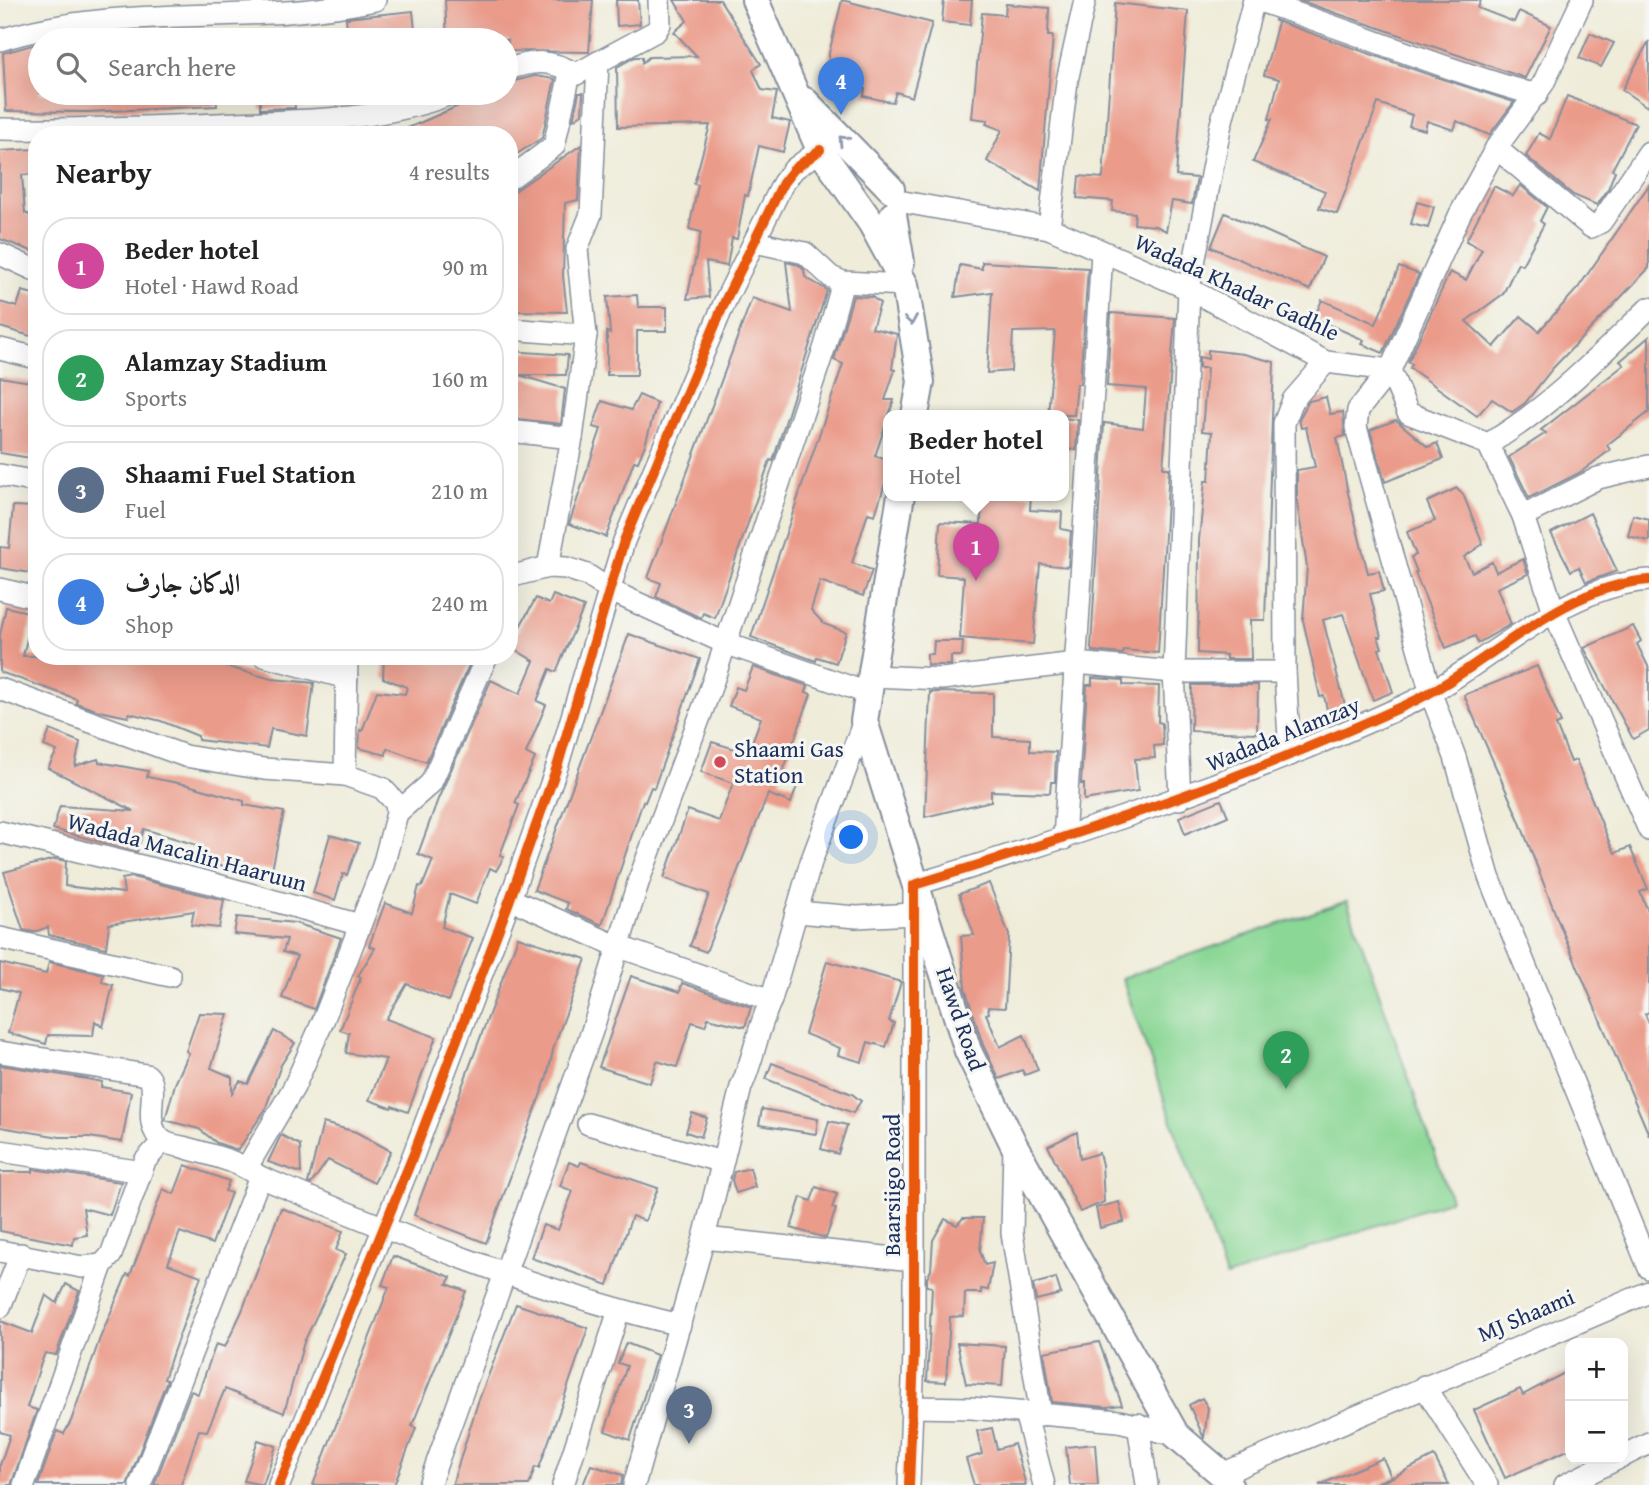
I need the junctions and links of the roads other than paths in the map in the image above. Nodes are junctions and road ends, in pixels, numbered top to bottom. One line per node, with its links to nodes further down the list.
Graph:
1 (375, 0): 7 (street)
2 (659, 0): 10 (street)
3 (755, 0): 13 (main road)
4 (1085, 0): 26 (street)
5 (1255, 0): 14 (street); 33 (street)
6 (1581, 0): 14 (street)
7 (66, 28)
8 (28, 35): 9 (street)
9 (0, 40)
10 (598, 62): 12 (street); 36 (street)
11 (518, 66): 12 (street)
12 (576, 74): 24 (street)
13 (791, 87): 22 (main road); 25 (main road, one-way to 13)
14 (1536, 95): 21 (street)
15 (415, 105): 16 (street)
16 (353, 118): 17 (street); 18 (street)
17 (180, 126)
18 (343, 126)
19 (0, 128): 20 (street)
20 (28, 128)
21 (1496, 148): 23 (street); 40 (street)
22 (820, 150): 25 (main road); 27 (street)
23 (1649, 152)
24 (518, 172)
25 (882, 207): 26 (street, Wadada Khadar Gadhle); 32 (main road)
26 (1049, 228): 28 (street, Wadada Khadar Gadhle)
27 (755, 242): 31 (street); 54 (street)
28 (1102, 253): 33 (street, Wadada Khadar Gadhle); 58 (street)
29 (0, 254): 30 (street)
30 (28, 267)
31 (843, 282): 32 (street); 57 (street)
32 (905, 285): 41 (main road, one-way to 41)
33 (1189, 289): 39 (street, Wadada Khadar Gadhle); 62 (street)
34 (1649, 308): 44 (street)
35 (518, 330): 36 (street)
36 (586, 335): 43 (street)
37 (0, 349): 38 (street)
38 (28, 356)
39 (1326, 362): 40 (street, Wadada Khadar Gadhle); 63 (street)
40 (1390, 370): 44 (street); 67 (street)
41 (916, 410)
42 (518, 432): 43 (street)
43 (572, 438): 50 (street)
44 (1488, 444): 49 (street)
45 (1649, 466): 49 (street)
46 (0, 475): 47 (street)
47 (28, 480)
48 (900, 501): 65 (main road, Hawd Road)
49 (1523, 516): 56 (street)
50 (548, 567): 51 (street); 54 (street)
51 (518, 578)
52 (1649, 580): 56 (street, Wadada Alamzay)
53 (0, 589): 55 (street)
54 (611, 592): 57 (street); 77 (street)
55 (28, 596)
56 (1554, 612): 67 (street, Wadada Alamzay); 73 (street)
57 (724, 643): 65 (street); 82 (street)
58 (1076, 663): 62 (street); 65 (street); 75 (street)
59 (298, 665): 64 (street)
60 (347, 665): 64 (street)
61 (484, 665): 72 (street)
62 (1174, 672): 63 (street); 71 (street)
63 (1285, 672): 69 (street)
64 (347, 678): 70 (street)
65 (871, 685): 68 (main road, Hawd Road)
66 (0, 689): 70 (street)
67 (1431, 694): 69 (street, Wadada Alamzay); 98 (street)
68 (864, 720): 76 (main road, Hawd Road); 78 (street)
69 (1290, 755): 71 (street, Wadada Alamzay)
70 (345, 775): 72 (street)
71 (1180, 799): 75 (street, Wadada Alamzay)
72 (397, 813): 80 (street)
73 (1649, 830)
74 (0, 832): 80 (street, Wadada Macalin Haaruun)
75 (1065, 839): 76 (street, Wadada Alamzay)
76 (914, 886): 79 (street, Baarsiigo Road); 88 (main road, Hawd Road)
77 (510, 899): 82 (street); 93 (street)
78 (796, 912): 79 (street); 84 (street)
79 (913, 914): 96 (street, Baarsiigo Road)
80 (360, 925): 91 (street)
81 (0, 938): 83 (street)
82 (617, 946): 84 (street); 99 (street)
83 (170, 976)
84 (771, 1000): 90 (street)
85 (0, 1052): 87 (street)
86 (588, 1124): 90 (street)
87 (163, 1141): 91 (street); 92 (street)
88 (1014, 1145): 106 (street); 108 (main road, Hawd Road)
89 (0, 1151): 92 (street)
90 (722, 1162): 94 (street)
91 (253, 1172): 93 (street); 114 (street)
92 (140, 1175): 97 (street)
93 (383, 1227): 99 (street); 115 (street)
94 (704, 1238): 96 (street); 103 (street)
95 (10, 1253): 97 (street); 101 (street)
96 (913, 1260): 105 (street, Baarsiigo Road)
97 (102, 1265): 113 (street)
98 (1649, 1268)
99 (503, 1274): 102 (street); 116 (street)
100 (1649, 1292): 104 (street, MJ Shaami)
101 (0, 1307)
102 (619, 1310): 103 (street); 117 (street)
103 (680, 1325): 118 (street)
104 (1424, 1386): 112 (street, MJ Shaami); 122 (street)
105 (911, 1408): 106 (street); 119 (street, Baarsiigo Road)
106 (1033, 1413): 107 (street); 120 (street)
107 (1138, 1424): 108 (street); 121 (street)
108 (1176, 1435): 112 (main road, Hawd Road)
109 (1649, 1443): 110 (street)
110 (1628, 1454)
111 (1607, 1464): 123 (street)
112 (1226, 1480)
113 (24, 1485)
114 (140, 1485)
115 (279, 1485)
116 (429, 1485)
117 (563, 1485)
118 (634, 1485)
119 (909, 1485)
120 (1044, 1485)
121 (1147, 1485)
122 (1487, 1485)
123 (1565, 1485)

